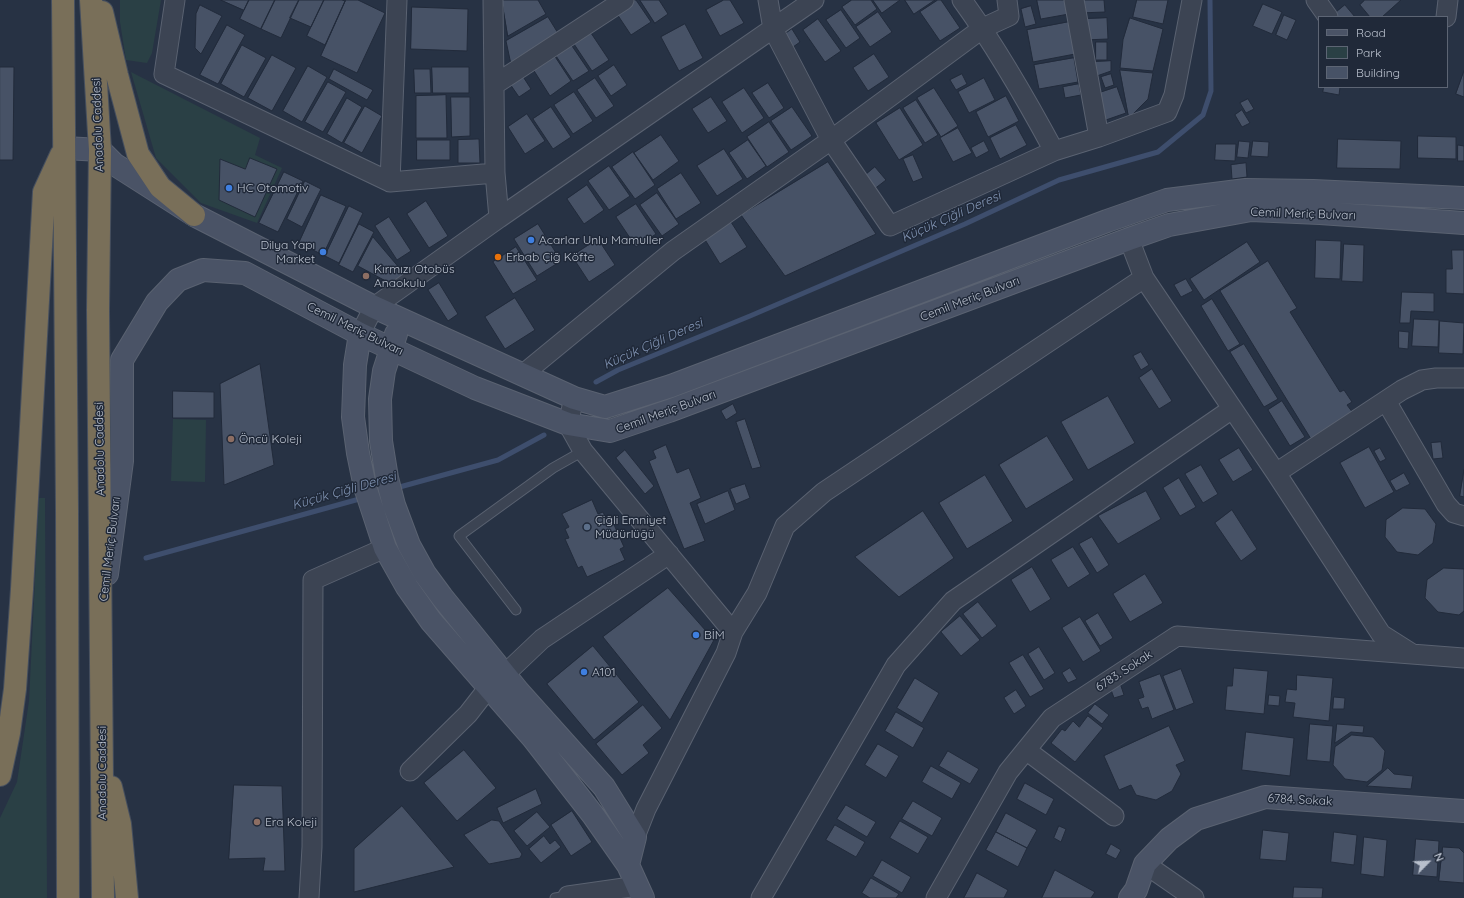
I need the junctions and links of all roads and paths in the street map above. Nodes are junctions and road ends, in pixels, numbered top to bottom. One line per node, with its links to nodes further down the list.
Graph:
1 (63, 0): 21 (highway)
2 (91, 0): 22 (highway, Anadolu Caddesi)
3 (100, 0): 27 (highway)
4 (175, 0): 25 (street)
5 (397, 0): 25 (street)
6 (493, 0): 18 (street)
7 (624, 0): 18 (street)
8 (768, 0): 17 (street)
9 (814, 0): 17 (street)
10 (962, 0): 16 (street)
11 (1007, 0): 16 (street)
12 (1074, 0): 19 (street)
13 (1192, 0): 19 (street)
14 (1316, 0): 15 (street)
15 (1327, 16)
16 (983, 28): 20 (street); 23 (street)
17 (773, 29): 20 (street); 28 (street)
18 (494, 84): 24 (street)
19 (1099, 137): 23 (street)
20 (831, 140): 23 (street); 36 (street)
21 (64, 148): 22 (main road); 56 (highway); 64 (highway)
22 (100, 150): 27 (main road, Cemil Meriç Bulvarı); 48 (highway, Anadolu Caddesi)
23 (1054, 151)
24 (495, 173): 25 (street); 28 (street)
25 (390, 182)
26 (1464, 198): 38 (main road, Cemil Meriç Bulvarı)
27 (194, 215): 32 (main road, Cemil Meriç Bulvarı)
28 (499, 218): 32 (street)
29 (1464, 223): 30 (main road, Cemil Meriç Bulvarı)
30 (1129, 239): 31 (street); 41 (main road, Cemil Meriç Bulvarı)
31 (1144, 278): 40 (street); 49 (street)
32 (374, 307): 33 (main road, Cemil Meriç Bulvarı); 34 (street)
33 (402, 320): 35 (main road); 36 (main road, Cemil Meriç Bulvarı)
34 (360, 334): 35 (main road, Cemil Meriç Bulvarı); 45 (main road); 48 (main road, Cemil Meriç Bulvarı)
35 (391, 347): 41 (main road, Cemil Meriç Bulvarı); 52 (main road)
36 (522, 375): 38 (main road, Cemil Meriç Bulvarı)
37 (1464, 378): 39 (street)
38 (574, 398): 41 (street)
39 (1386, 401): 43 (street); 44 (street)
40 (1232, 409): 43 (street); 68 (street)
41 (568, 424): 42 (street)
42 (583, 451): 46 (street); 47 (lane)
43 (1276, 473): 50 (street)
44 (1464, 516)
45 (385, 548): 52 (main road); 67 (street)
46 (669, 554): 49 (street); 52 (street)
47 (516, 610)
48 (102, 613): 53 (highway, Anadolu Caddesi)
49 (733, 632): 59 (street)
50 (1414, 655): 51 (street, 6783. Sokak); 54 (street, 6783. Sokak)
51 (1464, 658)
52 (496, 681): 55 (street); 59 (main road); 61 (main road)
53 (102, 749): 65 (highway, Anadolu Caddesi); 66 (highway)
54 (1026, 750): 58 (street); 69 (street, 6783. Sokak)
55 (410, 771)
56 (0, 775)
57 (1464, 812): 60 (main road, 6784. Sokak)
58 (1114, 816)
59 (635, 837): 61 (main road)
60 (1145, 864): 70 (main road, 6784. Sokak); 71 (street)
61 (628, 865): 62 (main road)
62 (640, 892): 63 (street)
63 (563, 897)
64 (68, 898)
65 (103, 898)
66 (127, 898)
67 (309, 898)
68 (761, 898)
69 (936, 898)
70 (1130, 898)
71 (1194, 898)

